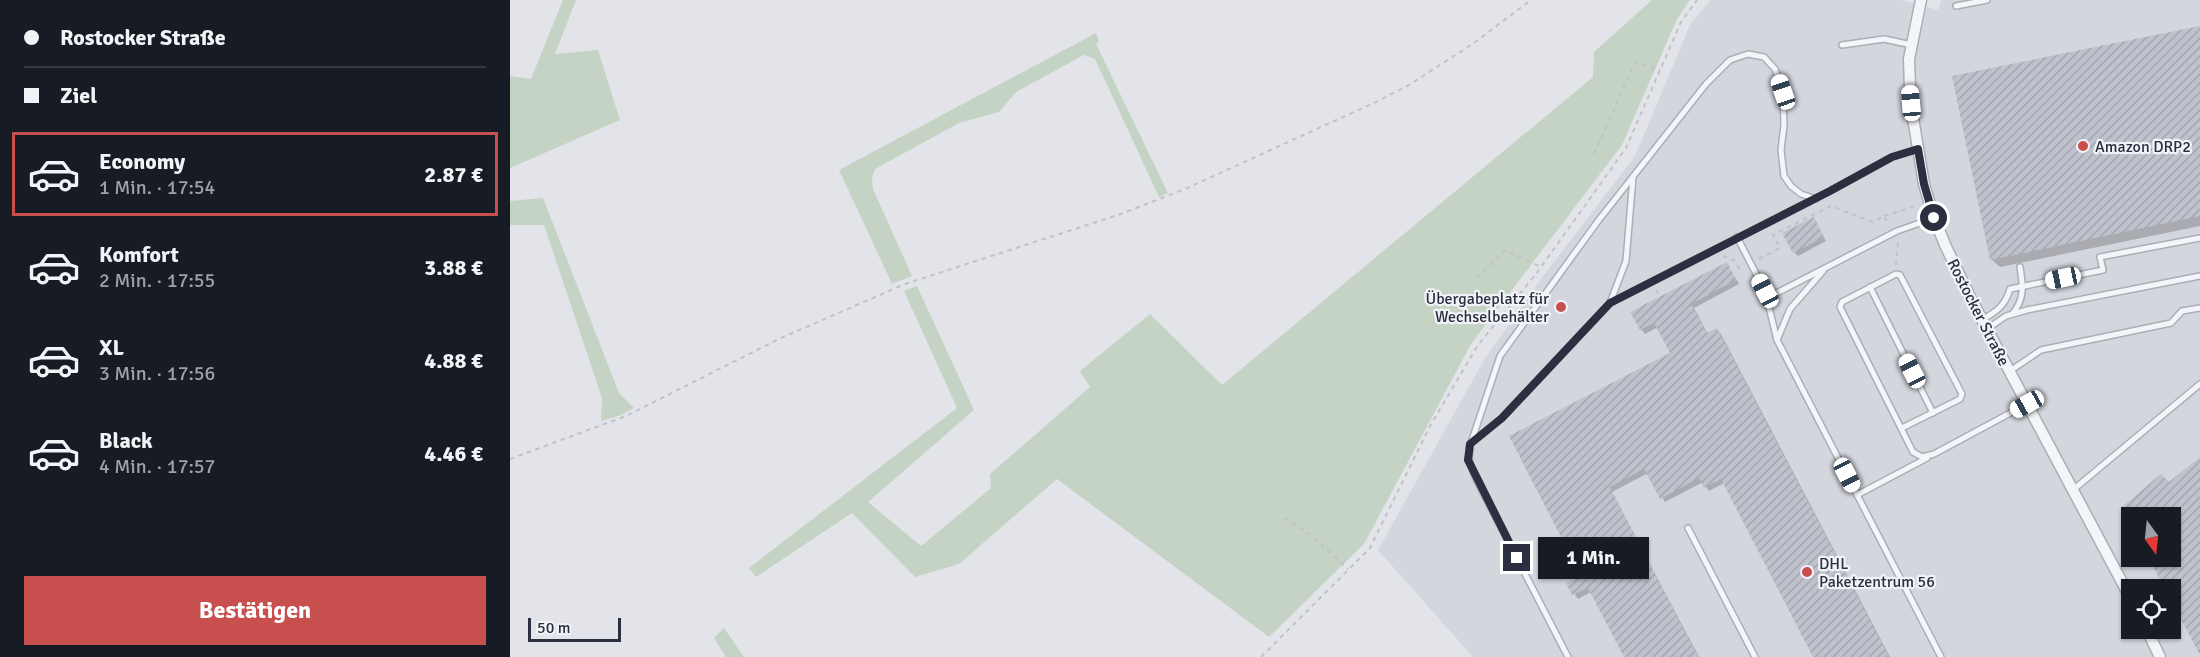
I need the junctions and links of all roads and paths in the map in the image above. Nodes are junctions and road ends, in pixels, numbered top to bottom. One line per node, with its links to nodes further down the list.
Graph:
1 (1531, 0): 44 (path)
2 (1697, 0): 8 (path)
3 (1921, 0): 7 (street, Rostocker Straße)
4 (1987, 0): 5 (lane)
5 (1956, 6)
6 (1842, 45): 7 (lane)
7 (1912, 45): 9 (street, Rostocker Straße)
8 (1660, 70): 10 (path); 21 (path)
9 (1918, 149): 12 (lane); 13 (street, Rostocker Straße)
10 (1594, 154)
11 (1634, 176): 12 (lane); 32 (lane); 42 (lane)
12 (1816, 199): 17 (lane)
13 (1929, 201): 14 (path); 15 (street, Rostocker Straße)
14 (1884, 216): 16 (path); 20 (path)
15 (1934, 218): 16 (lane); 35 (street, Rostocker Straße)
16 (1894, 232): 22 (lane); 24 (path)
17 (1737, 237): 20 (lane); 32 (lane)
18 (2200, 238): 27 (lane)
19 (1717, 258): 20 (path)
20 (1751, 264): 31 (lane)
21 (1541, 267): 26 (path); 49 (path)
22 (1826, 267): 31 (lane); 36 (lane)
23 (2020, 267): 27 (lane)
24 (1896, 274): 28 (lane); 40 (lane)
25 (2200, 276): 34 (lane)
26 (1477, 278)
27 (2024, 286): 34 (lane); 35 (lane)
28 (1870, 287): 40 (lane); 41 (lane)
29 (1655, 288): 30 (path)
30 (1660, 297)
31 (1767, 298): 36 (lane)
32 (1610, 303): 42 (lane)
33 (2200, 308): 37 (lane)
34 (2012, 314): 35 (lane)
35 (1984, 324): 37 (street, Rostocker Straße)
36 (1777, 340): 46 (lane)
37 (2010, 371): 39 (street, Rostocker Straße)
38 (2200, 384): 45 (lane)
39 (2027, 404): 43 (lane); 45 (street, Rostocker Straße)
40 (1933, 413): 41 (lane)
41 (1902, 428): 43 (lane)
42 (1470, 444): 53 (lane)
43 (1934, 454): 46 (lane)
44 (510, 459)
45 (2073, 490): 50 (street, Rostocker Straße)
46 (1857, 495): 55 (lane)
47 (1284, 518): 49 (path)
48 (1688, 528): 54 (lane)
49 (1348, 569): 52 (path)
50 (2121, 580)
51 (2151, 639): 56 (street)
52 (1261, 657)
53 (1568, 657)
54 (1755, 657)
55 (1941, 657)
56 (2160, 657)

